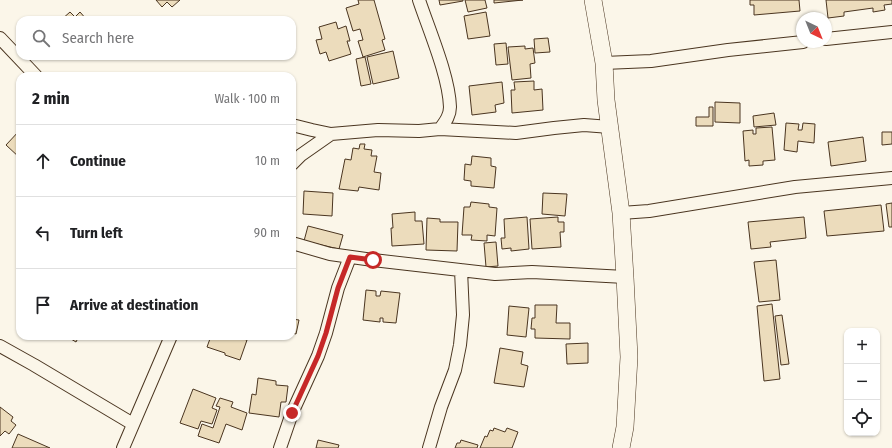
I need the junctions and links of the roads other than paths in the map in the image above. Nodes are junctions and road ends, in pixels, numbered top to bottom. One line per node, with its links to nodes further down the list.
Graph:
1 (419, 0): 13 (street)
2 (592, 0): 9 (main road)
3 (892, 32): 5 (street)
4 (0, 38): 7 (street)
5 (832, 38)
6 (796, 43): 9 (street)
7 (16, 55)
8 (21, 60): 10 (street)
9 (604, 63): 12 (main road)
10 (32, 72)
11 (296, 126): 14 (street)
12 (610, 127): 13 (street); 17 (main road)
13 (440, 129): 14 (street)
14 (331, 134): 15 (street)
15 (296, 160)
16 (892, 178): 17 (street)
17 (620, 213): 21 (main road)
18 (296, 244): 19 (street)
19 (350, 257): 20 (street); 26 (street)
20 (462, 270): 21 (street); 27 (street)
21 (625, 277): 28 (main road)
22 (169, 340): 24 (street)
23 (0, 346): 24 (street)
24 (133, 424): 25 (street)
25 (123, 448)
26 (280, 448)
27 (429, 448)
28 (621, 448)

